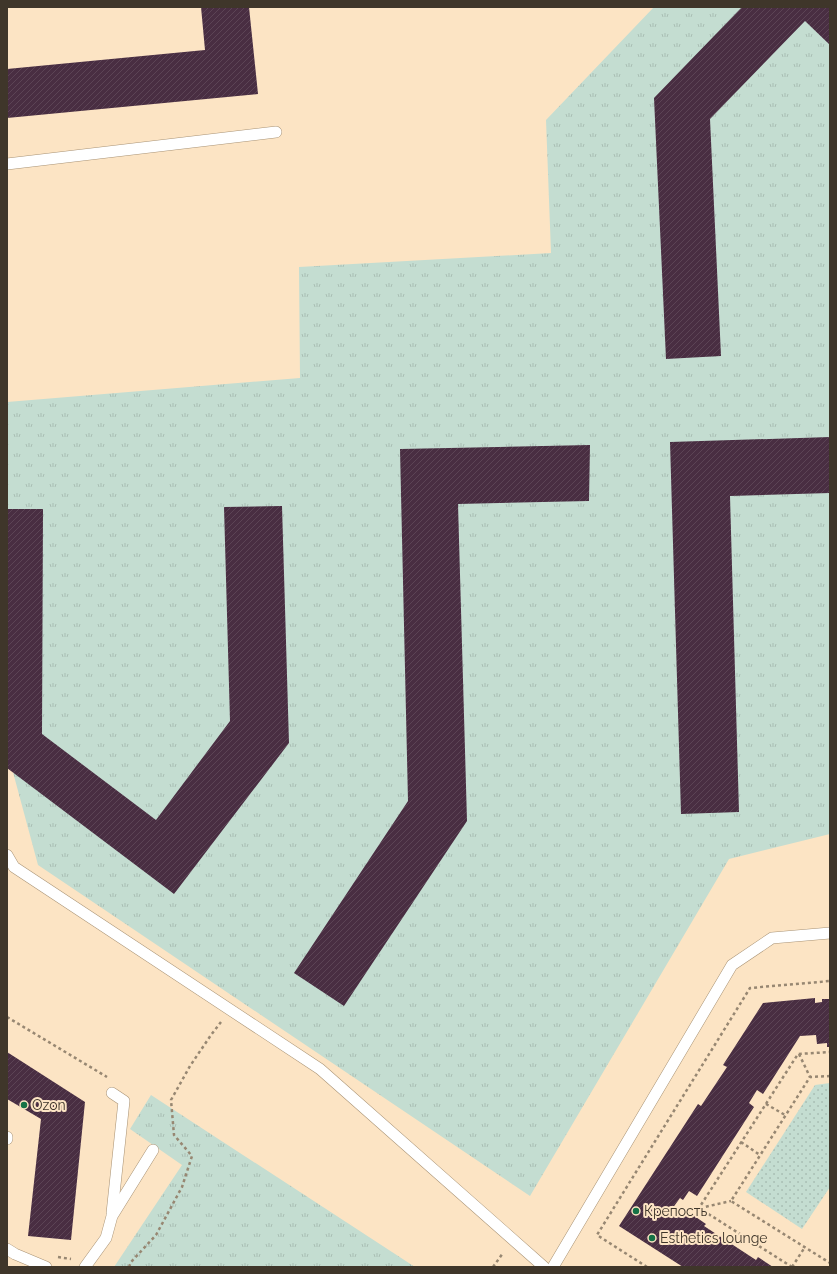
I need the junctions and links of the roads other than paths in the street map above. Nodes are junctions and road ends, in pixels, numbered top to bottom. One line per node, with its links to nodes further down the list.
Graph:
1 (276, 132): 2 (lane)
2 (7, 164)
3 (7, 855): 11 (lane)
4 (830, 933): 12 (lane)
5 (112, 1093): 7 (lane)
6 (153, 1150): 7 (lane)
7 (112, 1216): 10 (lane)
8 (7, 1249): 9 (lane)
9 (46, 1267)
10 (85, 1267)
11 (544, 1267)
12 (553, 1267)

